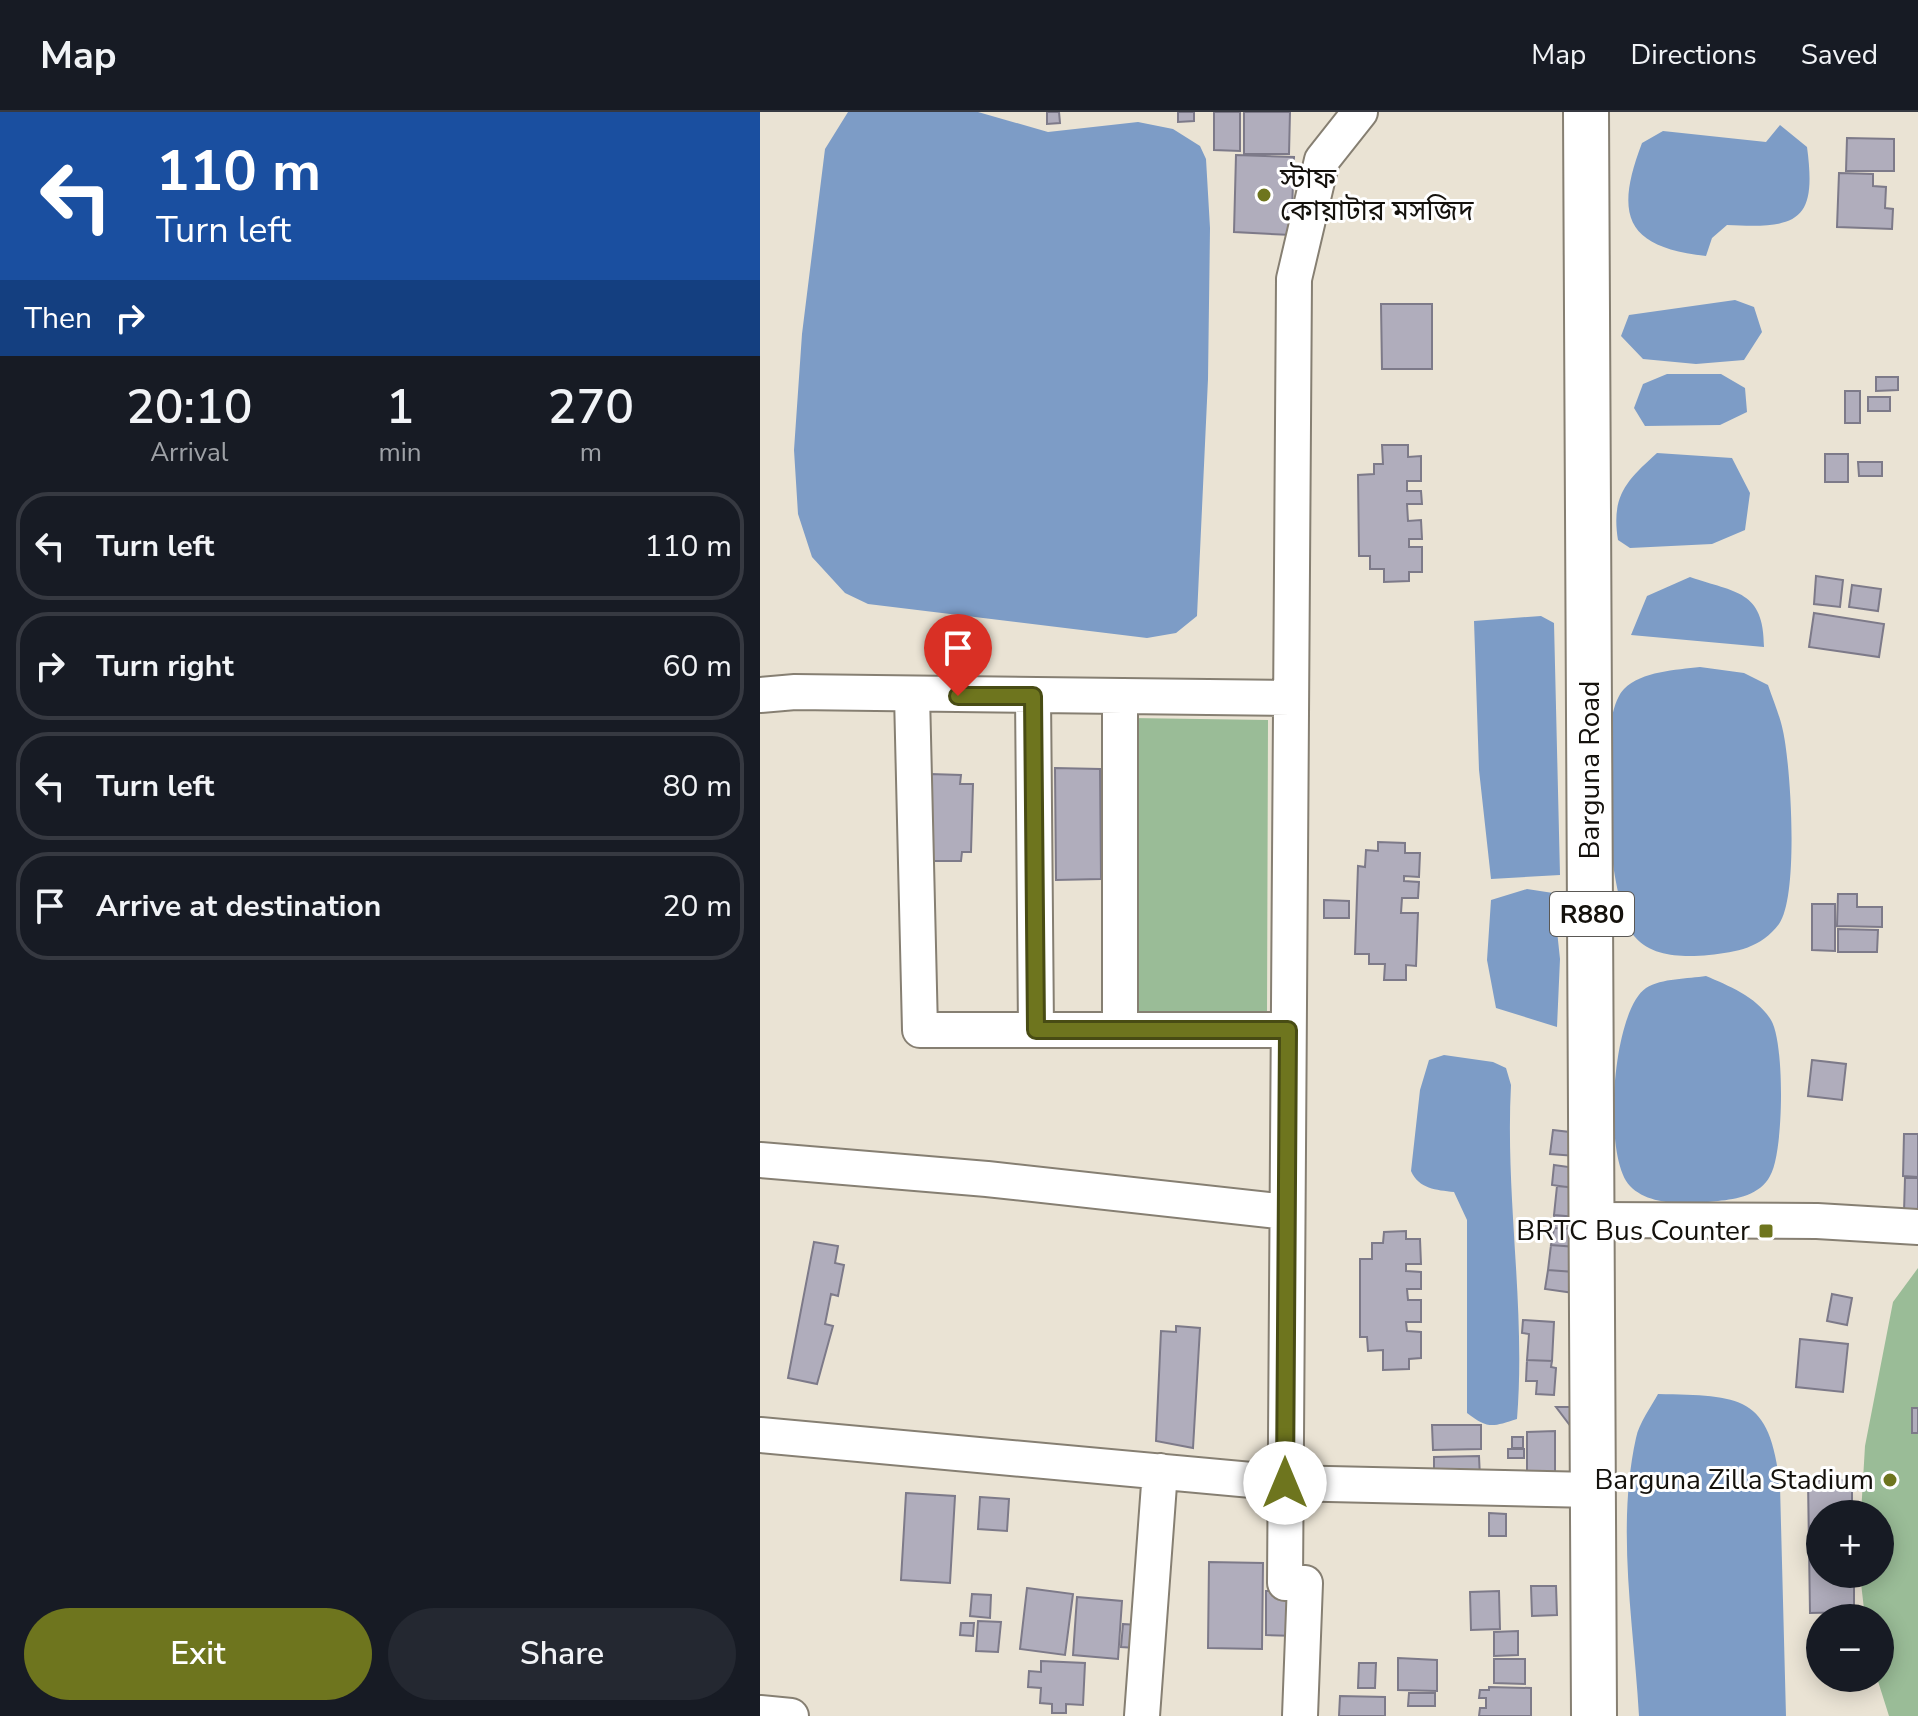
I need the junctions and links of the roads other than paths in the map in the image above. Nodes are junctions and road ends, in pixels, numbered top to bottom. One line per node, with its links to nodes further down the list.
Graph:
1 (1360, 112): 7 (street)
2 (1586, 112): 13 (main road, Barguna Road / R880)
3 (760, 695): 4 (street)
4 (912, 695): 5 (street); 8 (street)
5 (1033, 696): 6 (street); 8 (street)
6 (1120, 697): 7 (street); 9 (street)
7 (1290, 698): 10 (street)
8 (1036, 1030): 9 (street)
9 (1120, 1030): 10 (street)
10 (1288, 1030): 12 (street)
11 (760, 1160): 12 (street)
12 (1286, 1212): 17 (street)
13 (1592, 1220): 14 (street); 18 (main road, Barguna Road / R880)
14 (1918, 1227)
15 (760, 1435): 16 (street)
16 (1160, 1471): 17 (street); 21 (street)
17 (1285, 1483): 18 (street); 22 (street)
18 (1593, 1490): 23 (main road, Barguna Road / R880)
19 (760, 1713): 20 (street)
20 (791, 1716)
21 (1142, 1716)
22 (1300, 1716)
23 (1594, 1716)

